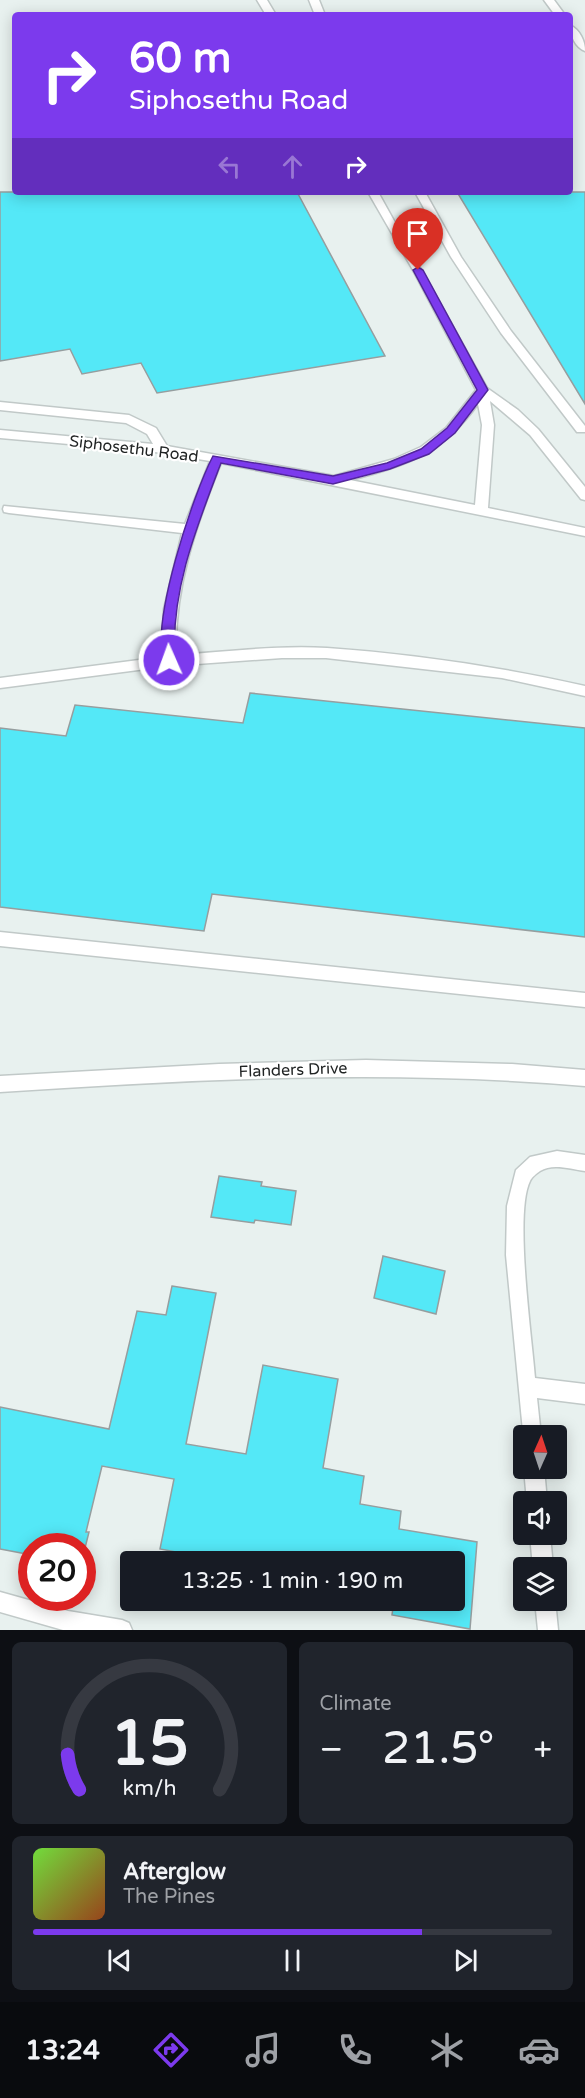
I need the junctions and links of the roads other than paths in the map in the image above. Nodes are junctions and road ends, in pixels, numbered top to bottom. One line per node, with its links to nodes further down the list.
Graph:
1 (573, 32): 2 (lane)
2 (585, 48)
3 (375, 195): 5 (lane)
4 (422, 195): 7 (lane)
5 (482, 390): 11 (lane); 12 (lane); 14 (lane)
6 (0, 406): 9 (lane)
7 (581, 429)
8 (0, 434): 9 (lane, Siphosethu Road)
9 (163, 450): 10 (lane, Siphosethu Road)
10 (217, 459): 11 (lane, Siphosethu Road); 15 (lane)
11 (333, 480): 14 (lane, Siphosethu Road)
12 (585, 496)
13 (9, 509): 15 (lane)
14 (482, 510): 16 (lane, Siphosethu Road)
15 (190, 529): 17 (lane)
16 (585, 532)
17 (169, 660): 18 (lane); 19 (lane)
18 (0, 683)
19 (585, 691)
20 (0, 939): 21 (lane)
21 (585, 1000)
22 (585, 1078): 23 (lane, Flanders Drive)
23 (0, 1084)
24 (585, 1163): 25 (lane)
25 (527, 1387): 26 (lane); 27 (lane)
26 (585, 1394)
27 (530, 1425)
28 (0, 1602): 30 (lane)
29 (547, 1611): 31 (lane)
30 (122, 1630)
31 (548, 1630)

